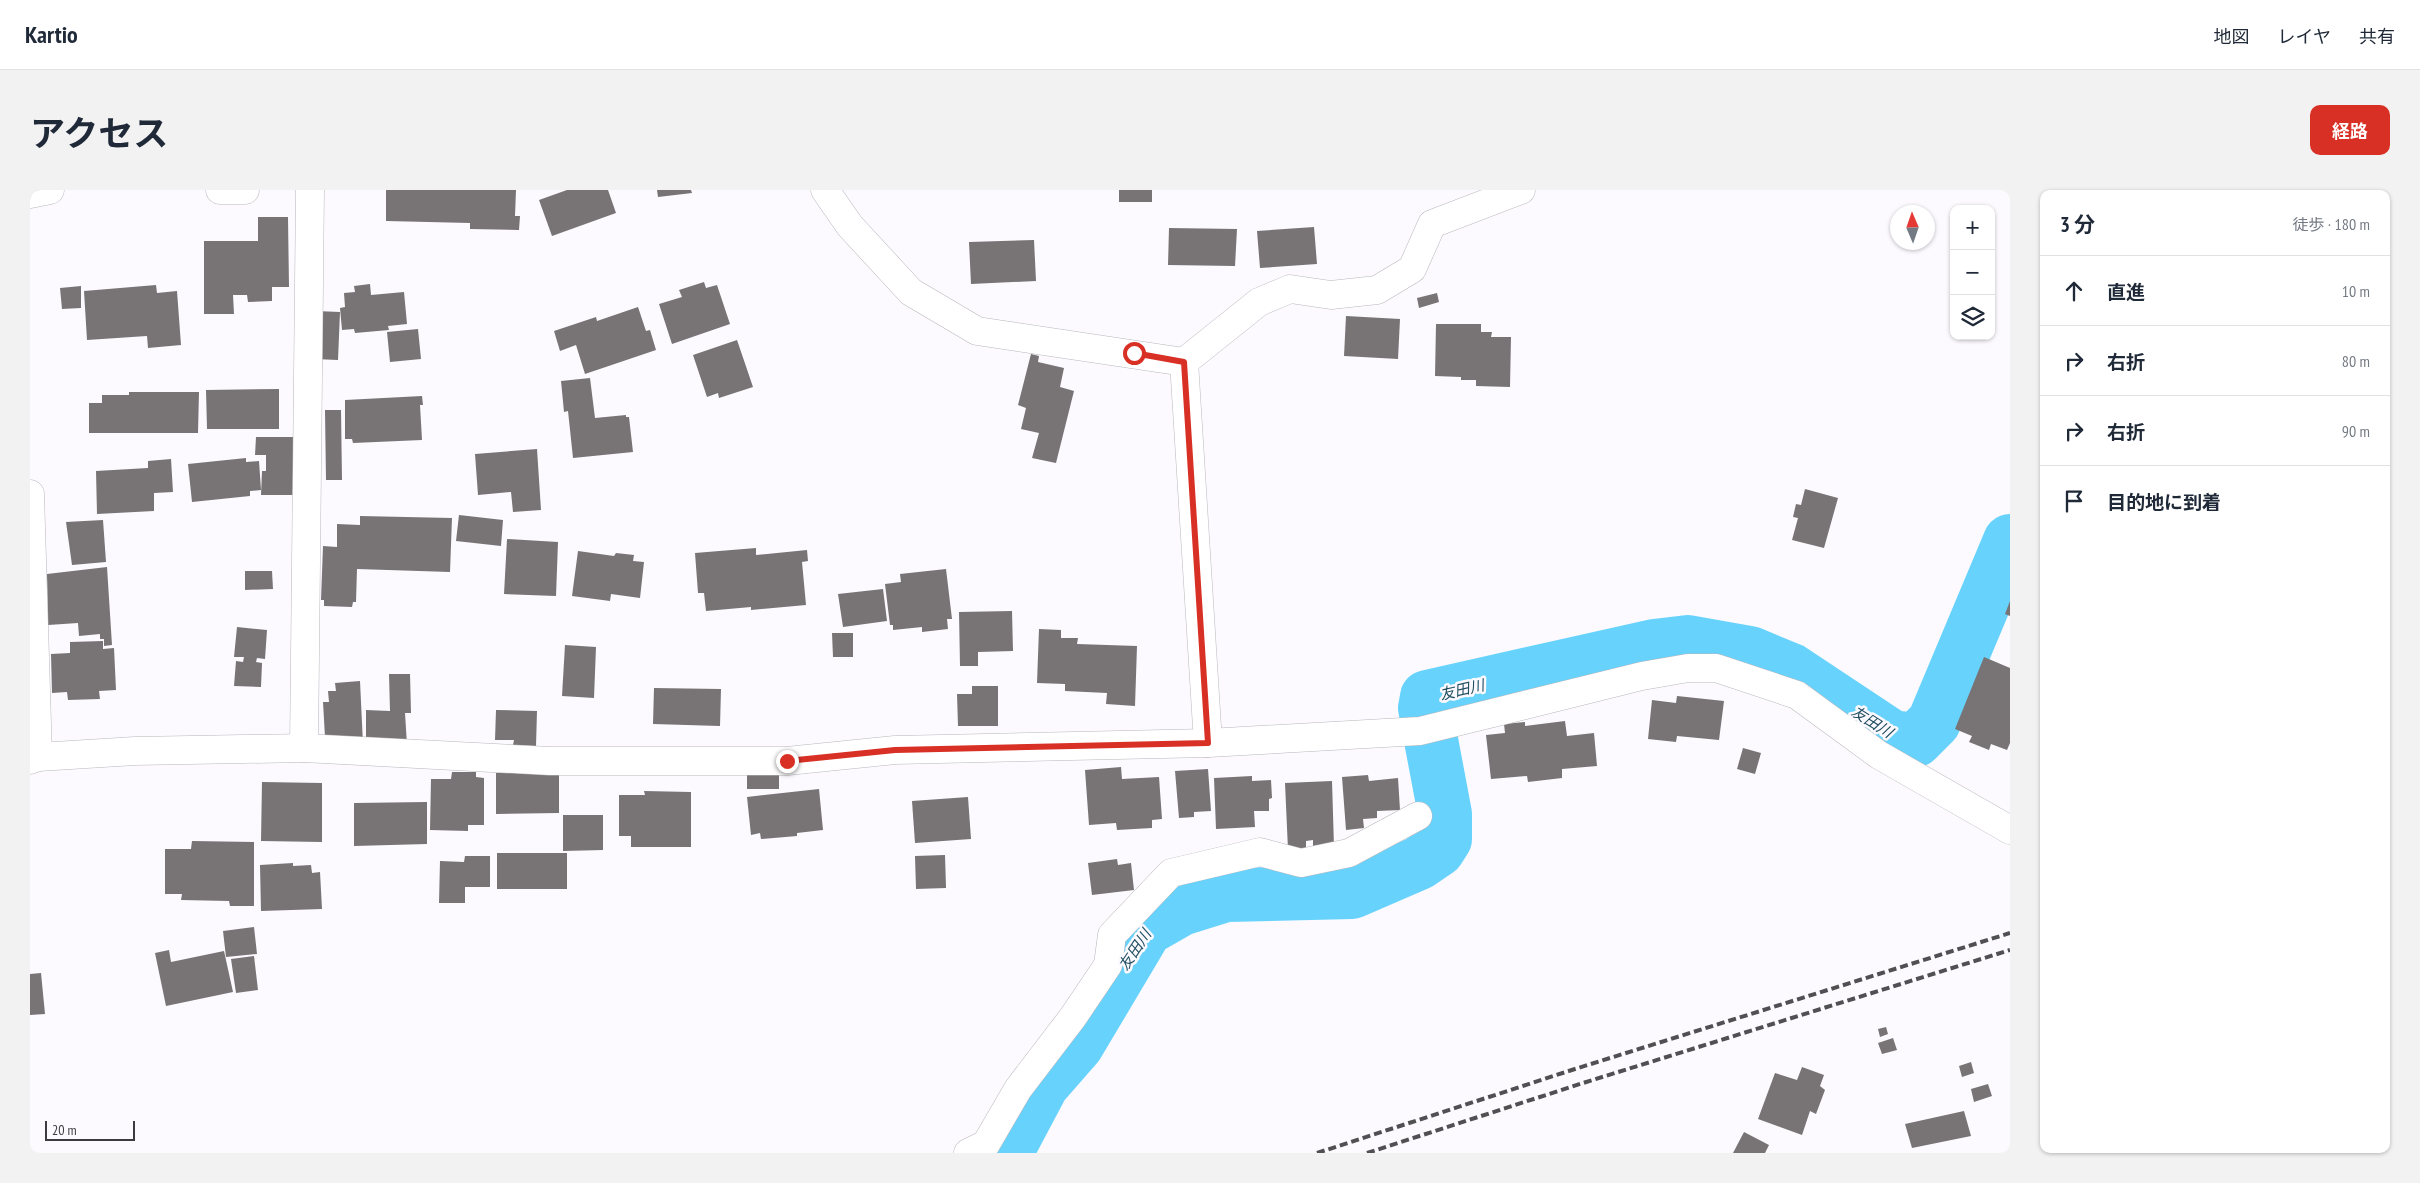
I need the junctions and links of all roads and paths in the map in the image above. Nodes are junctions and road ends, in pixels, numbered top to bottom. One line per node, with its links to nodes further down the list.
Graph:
1 (50, 190): 7 (street)
2 (220, 190): 3 (street)
3 (245, 190)
4 (310, 190): 11 (street)
5 (825, 190): 8 (street)
6 (1521, 190): 8 (street)
7 (30, 194)
8 (1184, 362): 10 (street)
9 (30, 494): 12 (street)
10 (1208, 743): 11 (street); 14 (street)
11 (304, 748): 12 (street)
12 (34, 758)
13 (1418, 816): 15 (street)
14 (2010, 830)
15 (968, 1153)

